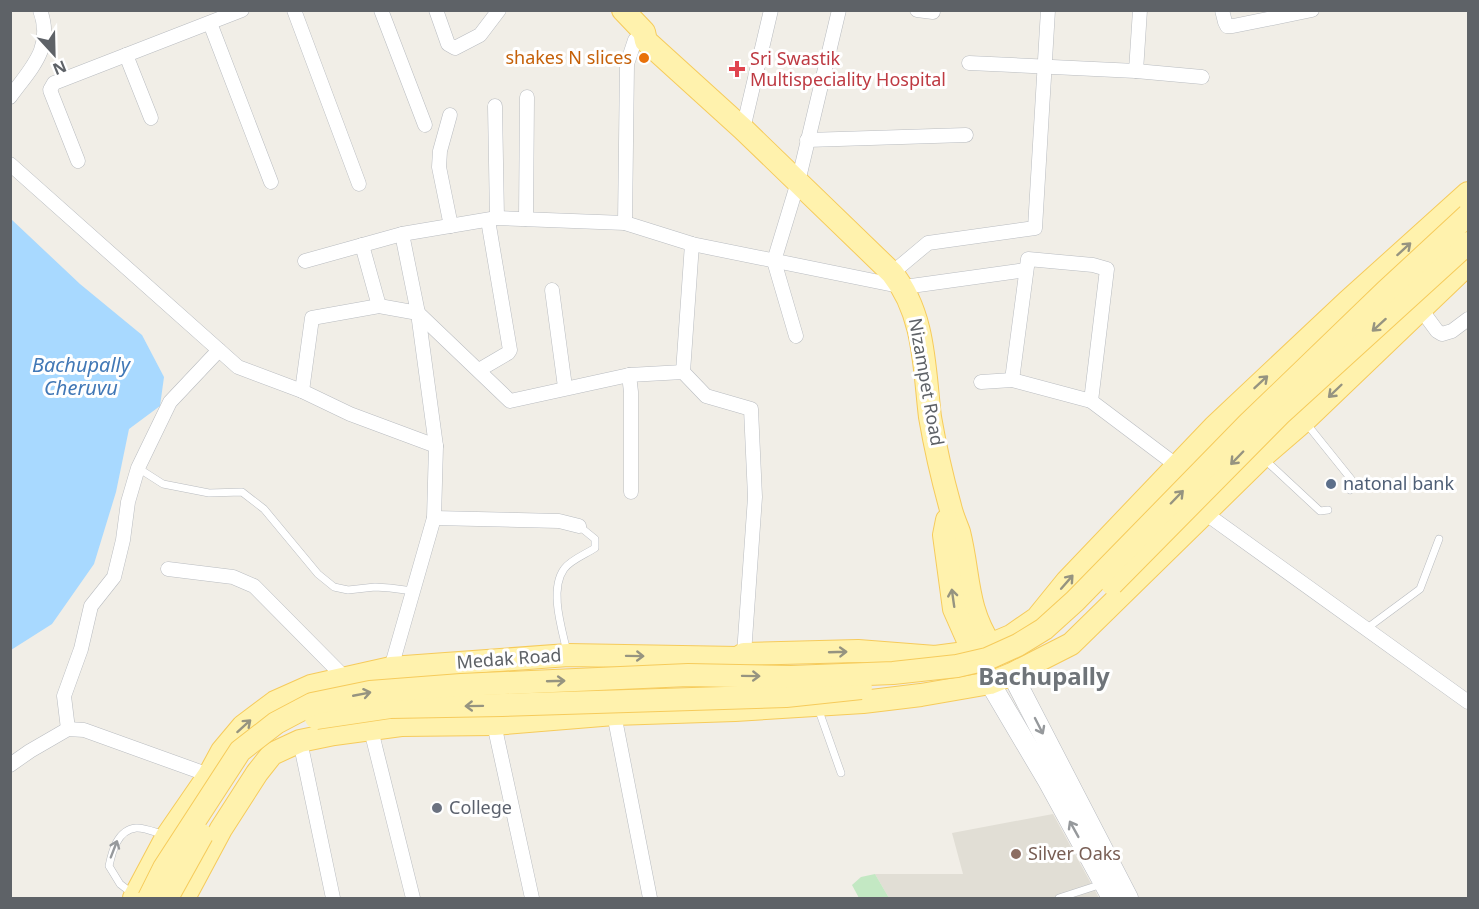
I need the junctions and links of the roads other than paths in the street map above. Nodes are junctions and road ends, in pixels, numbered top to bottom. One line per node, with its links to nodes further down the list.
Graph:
1 (40, 10): 25 (street)
2 (242, 10): 17 (street)
3 (294, 10): 37 (street)
4 (381, 10): 29 (street)
5 (436, 10): 6 (street)
6 (499, 10)
7 (606, 10): 18 (main road, Nizampet Road)
8 (623, 10): 18 (main road, Nizampet Road)
9 (771, 10): 30 (street)
10 (839, 10): 32 (street)
11 (917, 10): 16 (street)
12 (1048, 10): 21 (street)
13 (1140, 10): 22 (street)
14 (1222, 10): 15 (street)
15 (1312, 10)
16 (933, 12)
17 (210, 23): 19 (street); 35 (street)
18 (640, 40): 30 (main road, Nizampet Road); 42 (street)
19 (126, 55): 28 (street); 33 (street)
20 (969, 63): 21 (street)
21 (1044, 66): 22 (street); 52 (street)
22 (1136, 71): 23 (street)
23 (1202, 77)
24 (527, 97): 41 (street)
25 (10, 98)
26 (495, 106): 40 (street)
27 (450, 115): 43 (street)
28 (151, 118)
29 (424, 125)
30 (743, 129): 36 (main road, Nizampet Road)
31 (966, 135): 32 (street)
32 (807, 140): 36 (street)
33 (78, 161)
34 (10, 164): 59 (street)
35 (272, 182)
36 (798, 182): 49 (street); 52 (main road, Nizampet Road)
37 (359, 184)
38 (1468, 193): 71 (main road, one-way to 38)
39 (1468, 215): 105 (main road, one-way to 39, bridge)
40 (493, 219): 41 (street); 43 (street); 60 (street)
41 (526, 219): 42 (street)
42 (625, 223): 46 (street)
43 (451, 226): 44 (street)
44 (402, 234): 47 (street); 56 (street)
45 (1468, 243): 106 (main road, one-way to 106, bridge)
46 (692, 244): 49 (street); 61 (street)
47 (362, 245): 48 (street); 54 (street)
48 (305, 261)
49 (774, 261): 52 (street); 58 (street)
50 (1468, 264): 55 (main road)
51 (1026, 270): 52 (street); 63 (street); 67 (street)
52 (898, 280): 85 (main road, Nizampet Road)
53 (552, 290): 65 (street)
54 (380, 306): 56 (street); 66 (street)
55 (1420, 308): 57 (street); 68 (main road, one-way to 68)
56 (418, 313): 60 (street); 69 (street)
57 (1468, 319)
58 (796, 336)
59 (219, 350): 66 (street); 72 (street)
60 (479, 370): 65 (street)
61 (684, 372): 62 (street); 87 (street)
62 (629, 375): 65 (street); 74 (street)
63 (1012, 380): 64 (street); 67 (street)
64 (981, 382)
65 (565, 387)
66 (302, 391): 69 (street)
67 (1091, 401): 71 (street)
68 (1304, 421): 70 (main road); 73 (lane)
69 (436, 446): 78 (street)
70 (1263, 457): 75 (lane); 77 (main road)
71 (1176, 465): 76 (main road)
72 (138, 468): 83 (lane); 97 (street)
73 (1350, 490)
74 (632, 492)
75 (1328, 510)
76 (1131, 513): 81 (main road); 85 (main road, one-way to 76)
77 (1205, 513): 81 (main road); 84 (street)
78 (434, 518): 79 (street); 83 (street)
79 (579, 526): 88 (lane)
80 (1439, 539): 84 (lane)
81 (1169, 548): 90 (main road)
82 (168, 569): 91 (street)
83 (413, 591): 89 (street)
84 (1366, 628): 93 (street)
85 (982, 649): 86 (main road, Medak Road, one-way to 85)
86 (811, 652): 87 (main road, Medak Road); 94 (lane)
87 (744, 654): 88 (main road, Medak Road, one-way to 87)
88 (568, 655): 89 (main road, Medak Road)
89 (391, 668): 91 (main road, Medak Road)
90 (1012, 674): 92 (main road); 113 (main road, one-way to 113)
91 (345, 678): 102 (main road, Medak Road, one-way to 91)
92 (990, 683): 94 (main road); 104 (main road, one-way to 92)
93 (1468, 702)
94 (816, 705): 95 (main road); 101 (lane)
95 (614, 714): 96 (main road); 111 (street)
96 (494, 724): 98 (main road); 110 (street)
97 (68, 729): 100 (street); 102 (street)
98 (371, 730): 99 (main road); 109 (street)
99 (300, 741): 107 (main road); 108 (street)
100 (10, 765)
101 (842, 773)
102 (209, 775): 103 (main road, Medak Road)
103 (167, 836): 105 (main road, Medak Road); 105 (lane, one-way to 103)
104 (1108, 891): 112 (lane)
105 (139, 897)
106 (167, 898)
107 (184, 898)
108 (333, 898)
109 (413, 898)
110 (532, 898)
111 (650, 898)
112 (1059, 898)
113 (1128, 898)

